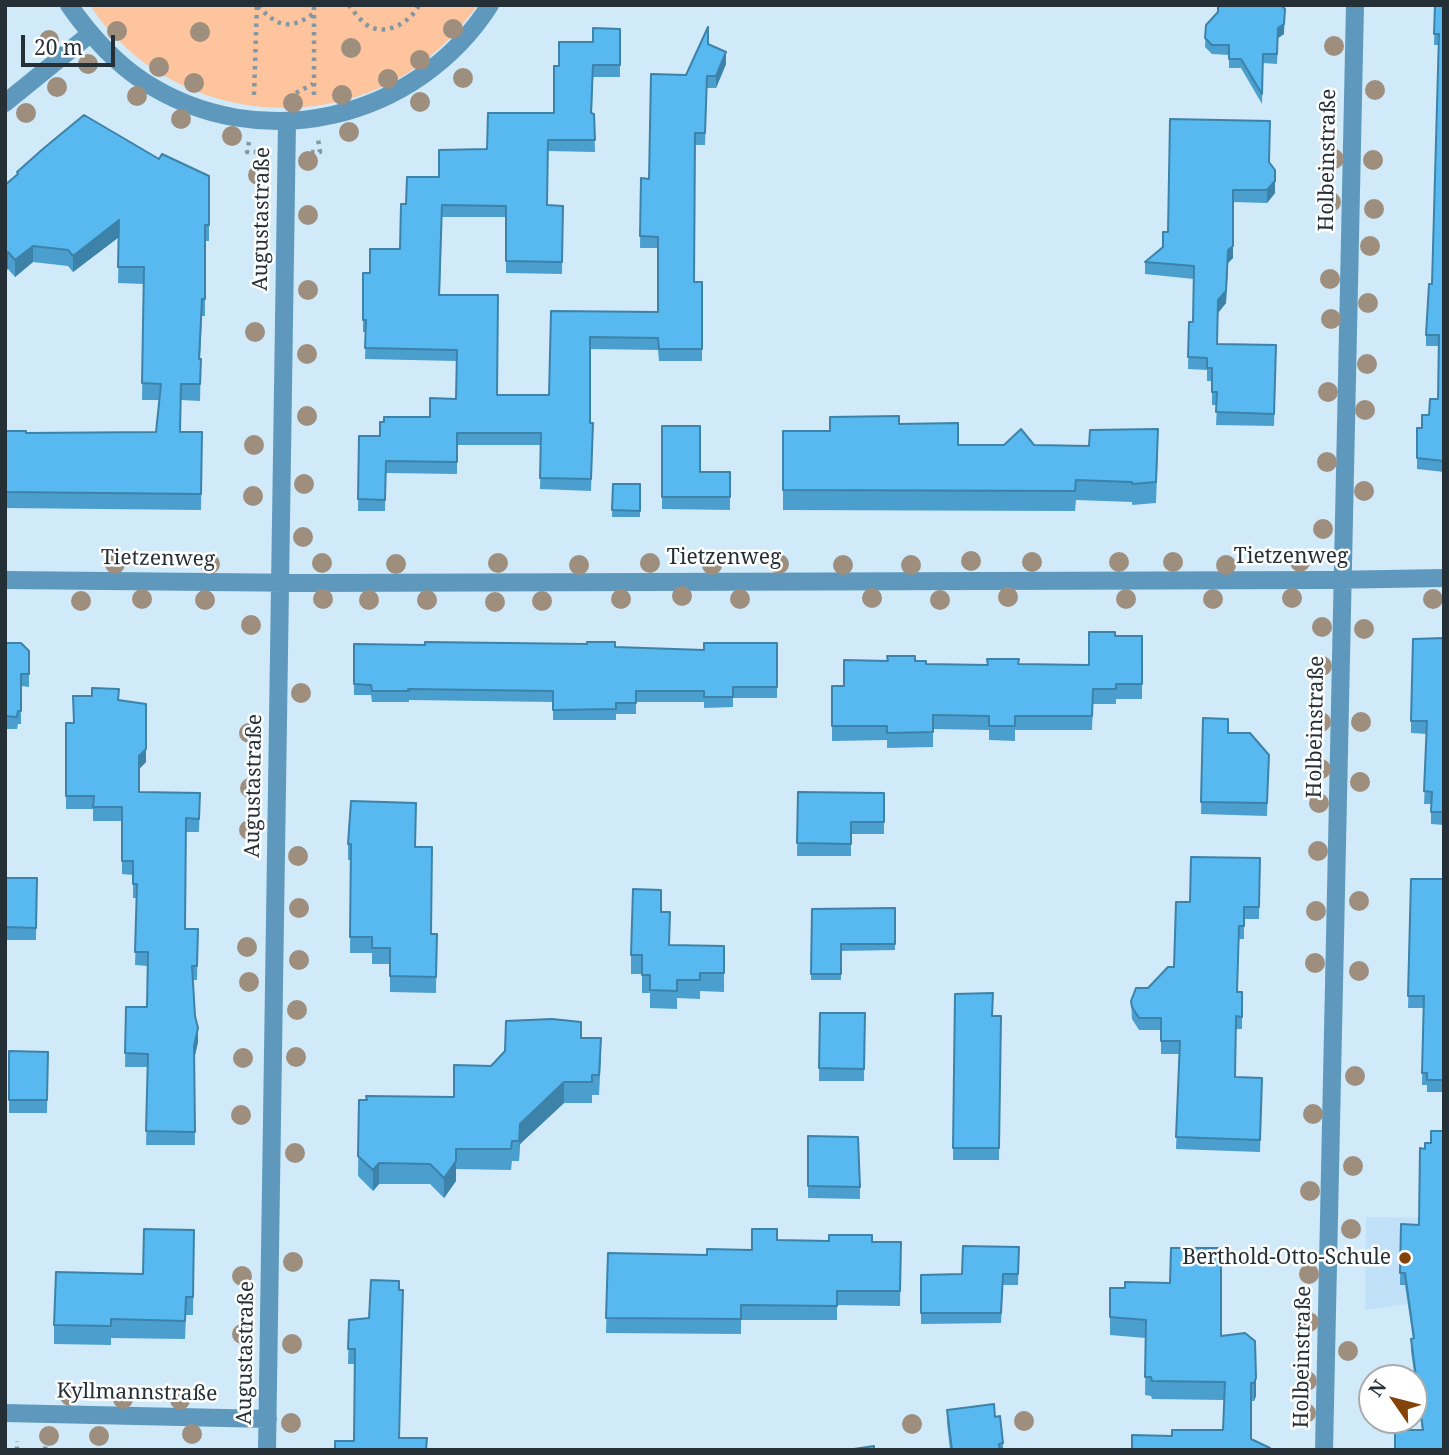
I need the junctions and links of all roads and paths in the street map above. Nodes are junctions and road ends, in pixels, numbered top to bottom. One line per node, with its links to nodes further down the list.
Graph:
1 (69, 5): 8 (street)
2 (257, 5): 7 (path); 9 (path)
3 (349, 5): 4 (path)
4 (419, 5)
5 (490, 5): 14 (street)
6 (1355, 5): 17 (street, Holbeinstraße)
7 (315, 8): 12 (path)
8 (90, 34): 13 (street); 14 (street)
9 (256, 78)
10 (254, 90): 11 (path)
11 (261, 93)
12 (290, 96)
13 (5, 103)
14 (286, 122): 18 (street, Augustastraße)
15 (1444, 578): 17 (street, Tietzenweg)
16 (5, 580): 18 (street, Tietzenweg)
17 (1341, 580): 18 (street, Tietzenweg); 26 (street, Holbeinstraße)
18 (280, 582): 20 (street, Augustastraße)
19 (5, 1413): 20 (street, Kyllmannstraße)
20 (268, 1419): 25 (street, Augustastraße)
21 (17, 1441): 23 (path)
22 (46, 1442): 24 (path)
23 (17, 1450)
24 (46, 1450)
25 (267, 1450)
26 (1324, 1450)

